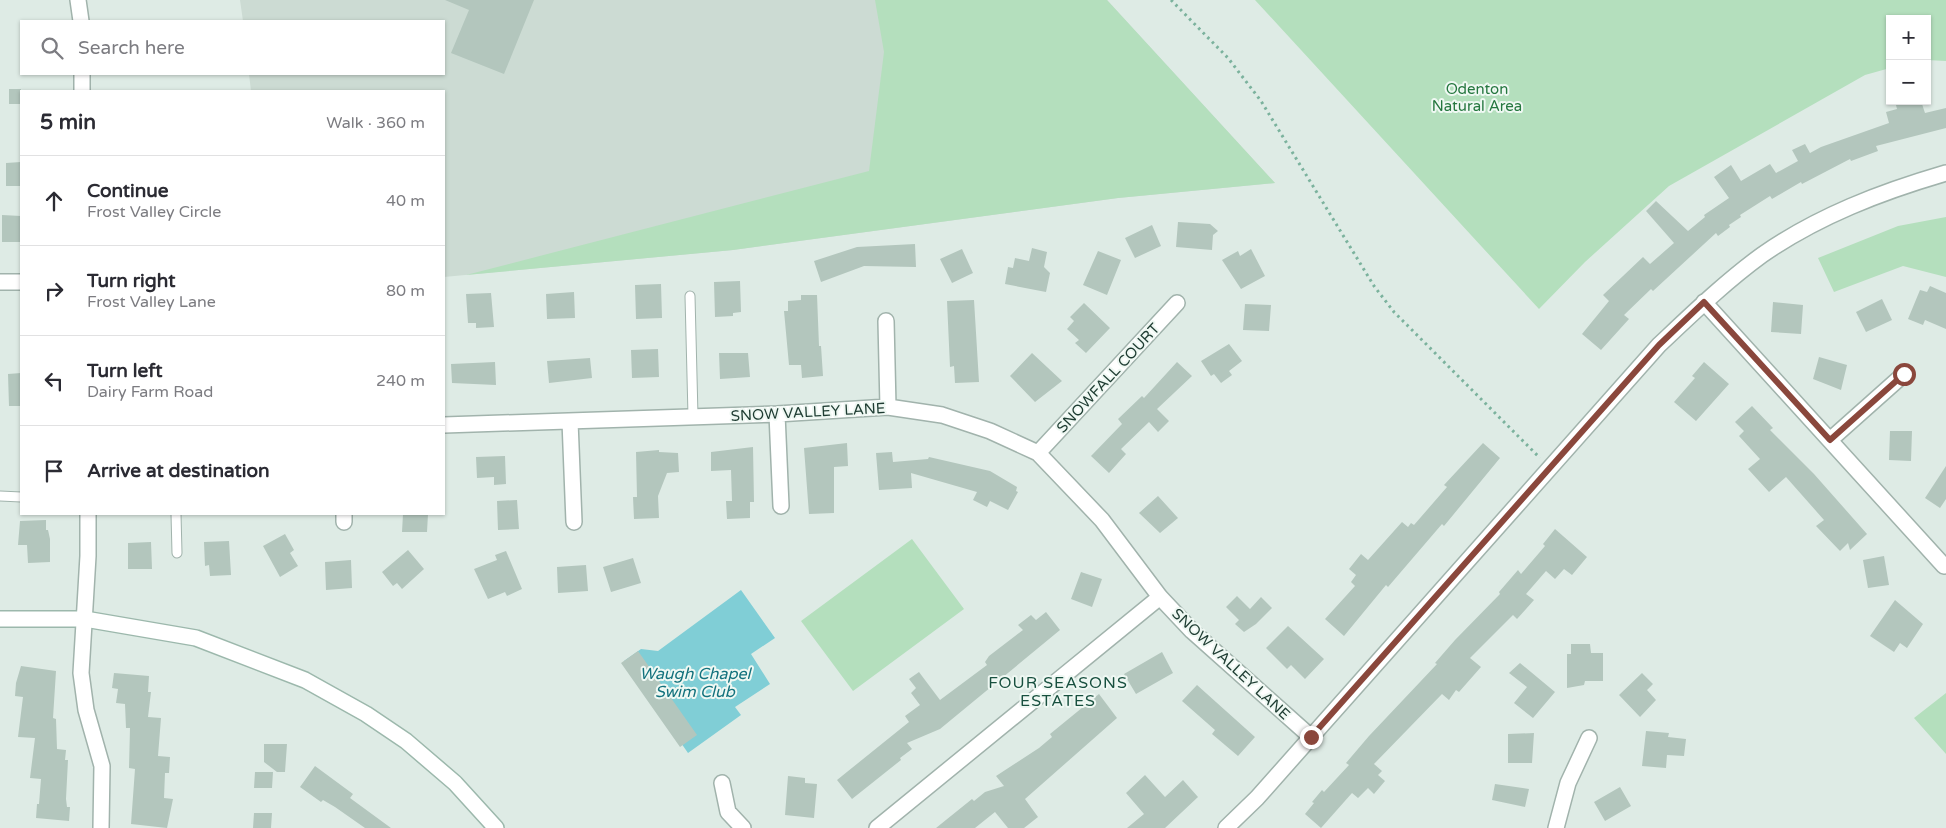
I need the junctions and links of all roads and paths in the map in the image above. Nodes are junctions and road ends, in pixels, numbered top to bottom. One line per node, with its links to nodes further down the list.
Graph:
1 (78, 0): 3 (street)
2 (1171, 0): 21 (path)
3 (81, 20)
4 (82, 75): 5 (street)
5 (82, 90)
6 (1946, 173): 10 (street)
7 (0, 282): 8 (street)
8 (20, 282)
9 (690, 296): 16 (lane)
10 (1704, 302): 19 (street); 21 (street)
11 (1177, 303): 20 (street, SNOWFALL COURT)
12 (886, 322): 14 (street)
13 (1904, 374): 19 (street)
14 (888, 407): 15 (street, SNOW VALLEY LANE); 20 (street, SNOW VALLEY LANE)
15 (777, 414): 16 (street, SNOW VALLEY LANE); 24 (street)
16 (693, 416): 17 (street, SNOW VALLEY LANE)
17 (570, 421): 18 (street, SNOW VALLEY LANE); 27 (street)
18 (445, 425)
19 (1830, 440): 29 (street)
20 (1038, 453): 30 (street, SNOW VALLEY LANE)
21 (1551, 469): 33 (street)
22 (0, 496): 23 (lane)
23 (20, 497)
24 (780, 506)
25 (88, 515): 32 (street)
26 (176, 515): 28 (lane)
27 (574, 522)
28 (177, 553)
29 (1944, 566)
30 (1160, 597): 33 (street, SNOW VALLEY LANE); 39 (street)
31 (0, 619): 32 (street)
32 (85, 620): 36 (street); 37 (street)
33 (1311, 737): 40 (street)
34 (1589, 738): 41 (street)
35 (722, 783): 38 (street)
36 (100, 828)
37 (496, 828)
38 (743, 828)
39 (878, 828)
40 (1226, 828)
41 (1556, 828)

